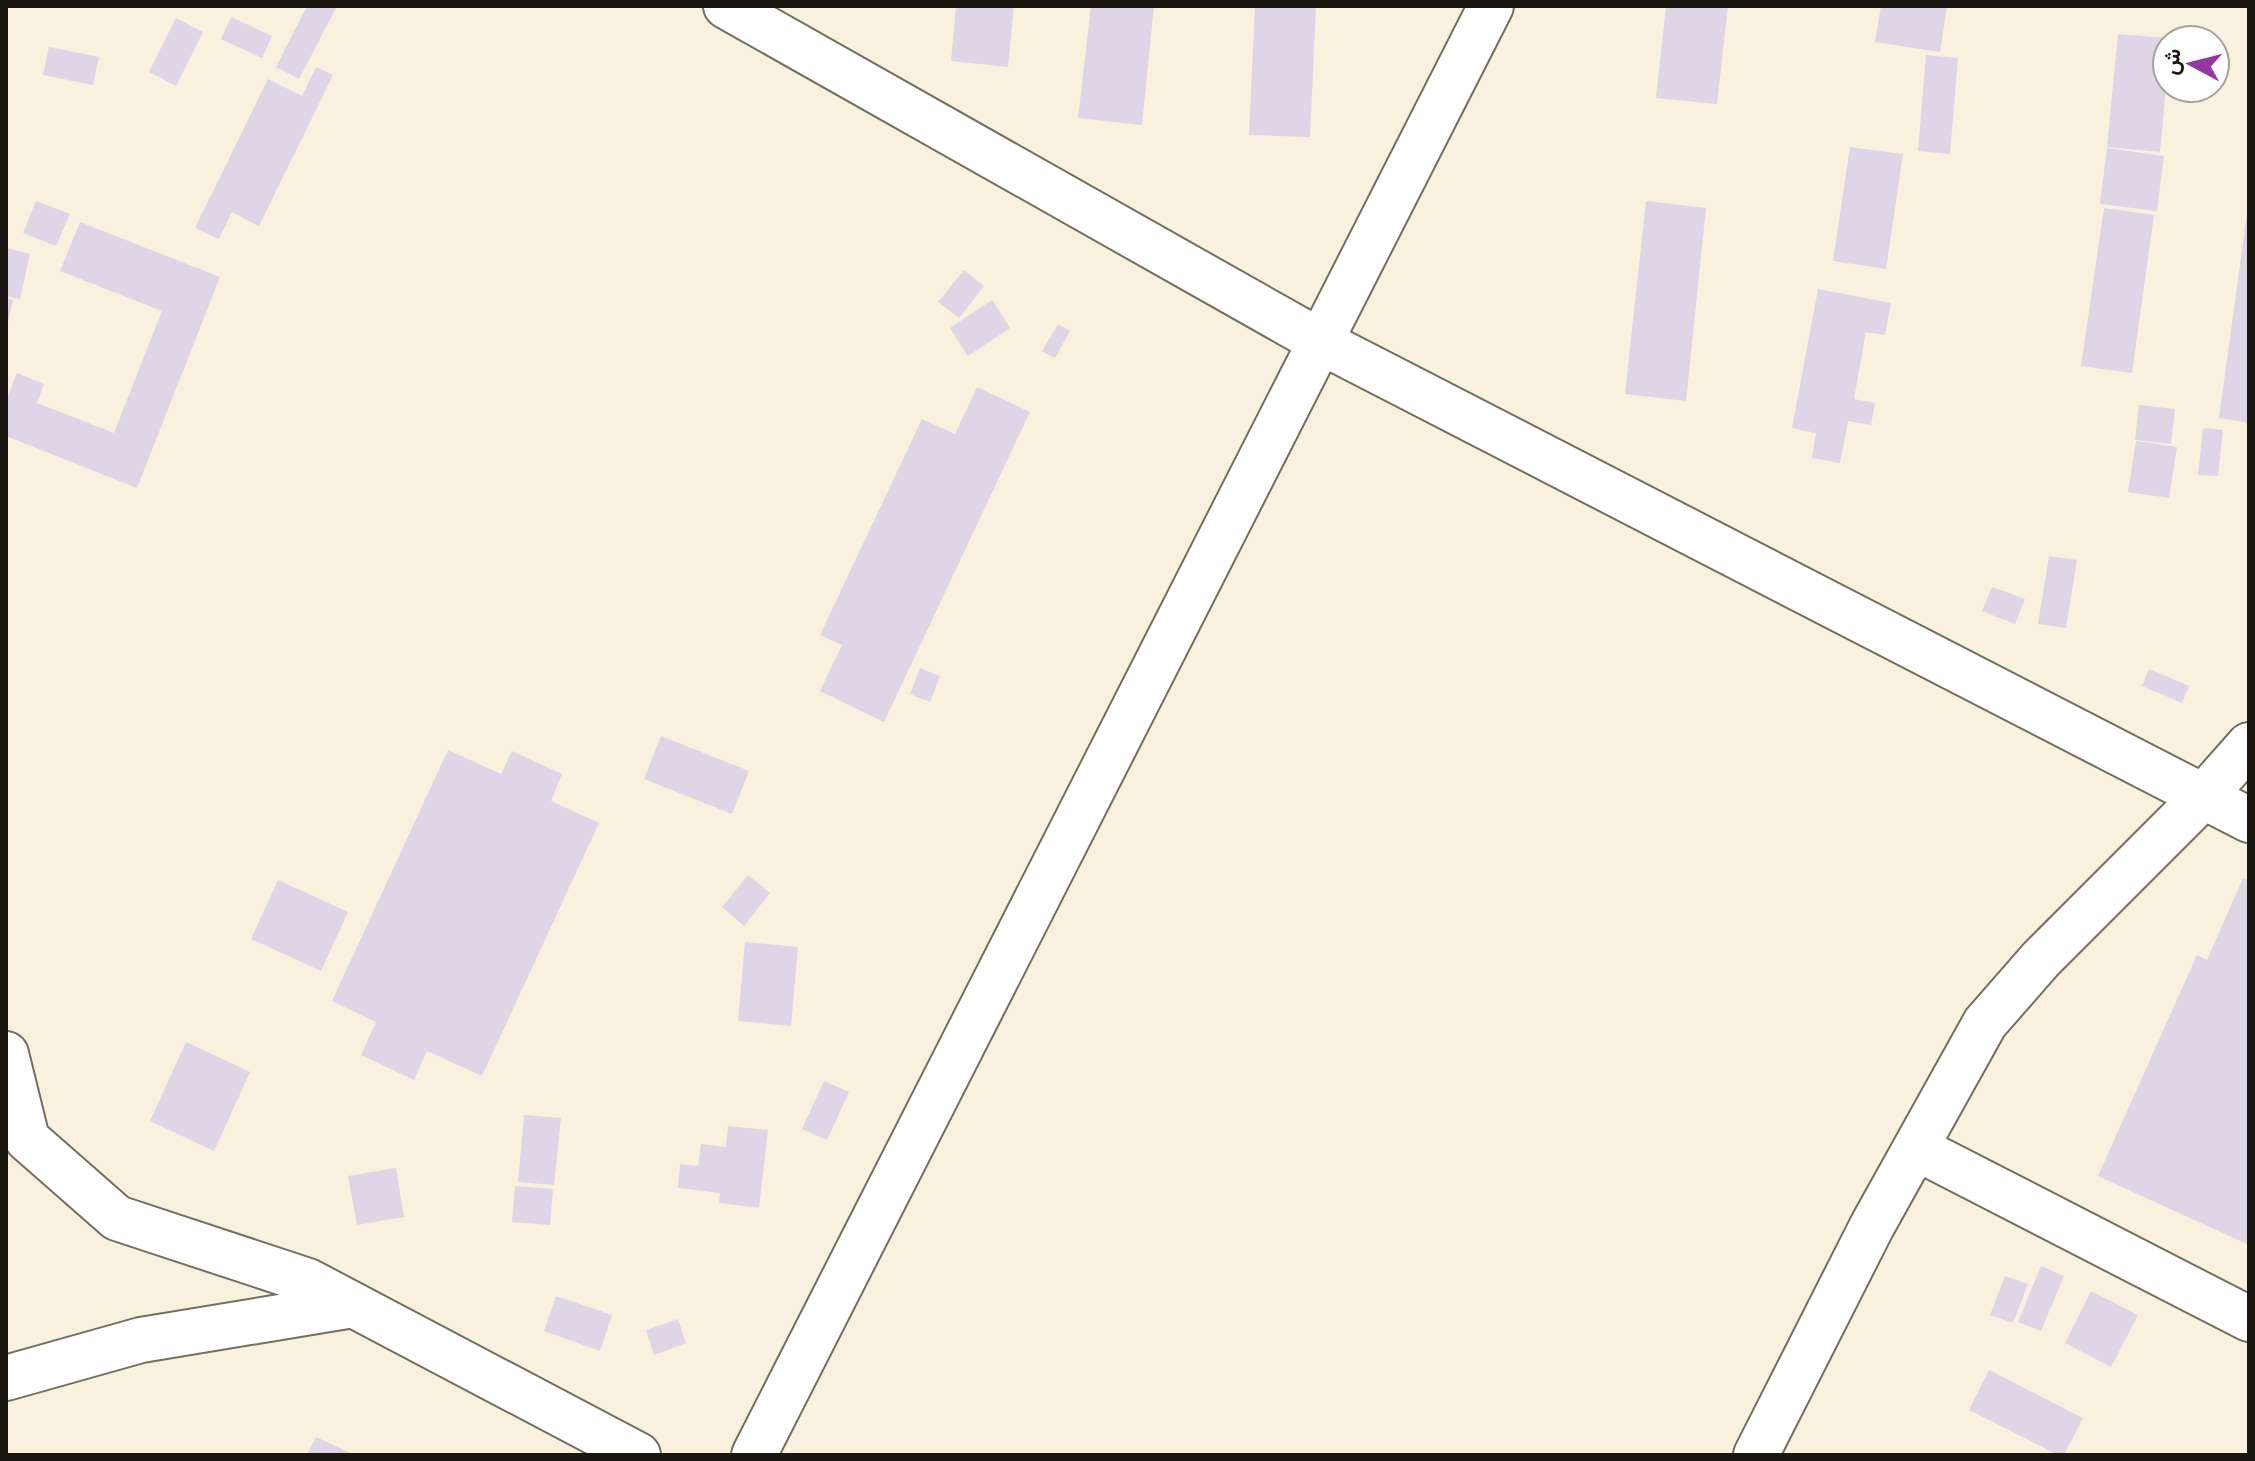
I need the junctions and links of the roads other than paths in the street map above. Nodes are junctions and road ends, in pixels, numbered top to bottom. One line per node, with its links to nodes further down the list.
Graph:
1 (726, 6): 3 (street)
2 (1491, 6): 3 (street)
3 (1321, 342): 5 (street); 13 (street)
4 (2249, 745): 5 (street)
5 (2203, 797): 6 (street); 8 (street)
6 (2249, 820)
7 (6, 1054): 9 (street)
8 (1916, 1148): 10 (street); 14 (street)
9 (353, 1305): 11 (street); 12 (street)
10 (2249, 1319)
11 (6, 1378)
12 (638, 1455)
13 (754, 1455)
14 (1756, 1455)

